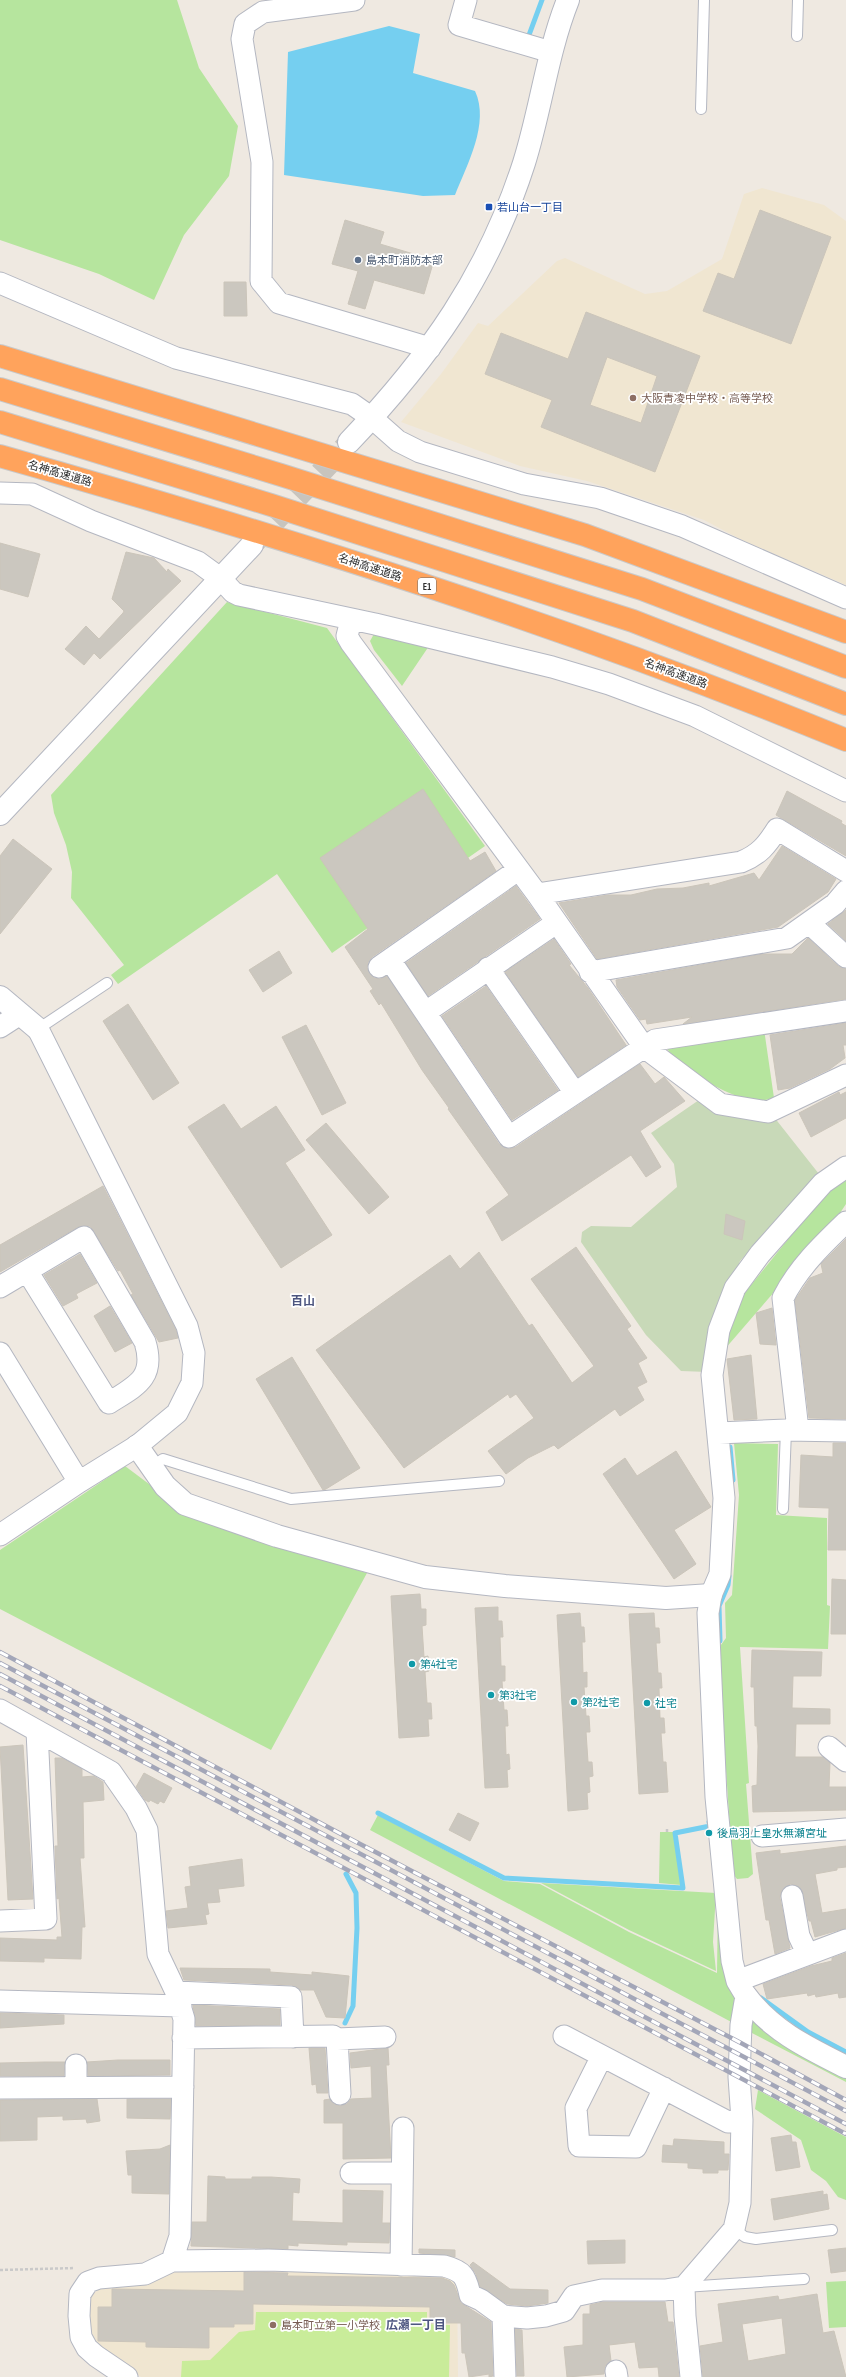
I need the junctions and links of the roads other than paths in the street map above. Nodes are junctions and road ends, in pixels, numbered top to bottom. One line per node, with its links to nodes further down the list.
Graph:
1 (354, 0): 10 (street)
2 (466, 0): 7 (street)
3 (568, 0): 7 (street)
4 (704, 0): 8 (lane)
5 (798, 0): 6 (lane)
6 (797, 36)
7 (551, 52): 10 (street)
8 (701, 109)
9 (0, 283): 13 (street)
10 (430, 348): 13 (street)
11 (0, 356): 22 (highway)
12 (0, 389): 23 (highway)
13 (372, 418): 15 (street); 20 (street)
14 (0, 422): 24 (highway)
15 (350, 442)
16 (0, 456): 25 (highway, 名神高速道路 / E1)
17 (0, 493): 19 (street)
18 (252, 545): 19 (street)
19 (220, 578): 21 (street); 27 (street)
20 (846, 598)
21 (351, 620): 26 (street); 28 (street)
22 (846, 632)
23 (846, 667)
24 (846, 704)
25 (846, 740)
26 (846, 791)
27 (0, 814)
28 (518, 870): 31 (street); 40 (street)
29 (846, 871): 31 (street)
30 (846, 891): 33 (street)
31 (537, 894): 32 (street)
32 (556, 923): 35 (street); 36 (street)
33 (809, 923): 34 (street); 36 (street)
34 (846, 957)
35 (488, 968): 40 (street); 46 (street)
36 (590, 972): 44 (street)
37 (107, 983): 43 (lane)
38 (0, 998): 41 (street)
39 (846, 1011): 44 (street)
40 (426, 1012): 46 (street)
41 (20, 1014): 42 (street); 43 (street)
42 (0, 1028)
43 (38, 1030): 55 (street)
44 (644, 1047): 45 (street); 46 (street)
45 (846, 1075)
46 (575, 1093)
47 (846, 1167): 54 (street)
48 (846, 1222): 52 (street)
49 (27, 1271): 49 (street); 50 (street)
50 (0, 1287)
51 (0, 1353): 58 (street)
52 (792, 1430): 53 (street); 54 (street); 59 (lane)
53 (846, 1431)
54 (719, 1433): 61 (street)
55 (137, 1446): 56 (street); 58 (street)
56 (151, 1467): 57 (lane); 61 (street)
57 (499, 1481)
58 (79, 1482): 60 (street)
59 (783, 1509)
60 (0, 1535)
61 (711, 1595): 72 (street)
62 (0, 1710): 63 (street)
63 (37, 1731): 69 (street); 73 (street)
64 (828, 1747): 65 (street)
65 (846, 1761)
66 (846, 1829): 67 (street)
67 (762, 1836)
68 (792, 1896): 71 (street)
69 (0, 1921)
70 (846, 1940): 71 (street)
71 (807, 1953): 72 (street)
72 (742, 1988): 82 (street); 88 (street)
73 (179, 1999): 74 (street); 76 (street); 78 (street)
74 (0, 2001)
75 (564, 2036): 80 (street)
76 (293, 2037): 78 (street); 79 (street)
77 (385, 2037): 79 (street)
78 (183, 2038): 83 (street)
79 (337, 2039): 87 (street)
80 (602, 2056): 86 (street); 86 (street)
81 (76, 2065): 85 (street)
82 (846, 2067)
83 (183, 2087): 85 (street); 94 (street)
84 (0, 2088): 85 (street)
85 (76, 2088)
86 (664, 2088): 88 (street)
87 (340, 2094)
88 (742, 2120): 92 (street)
89 (403, 2128): 91 (street)
90 (351, 2173): 91 (street)
91 (402, 2173): 95 (street)
92 (734, 2229): 93 (lane); 97 (street)
93 (832, 2230)
94 (172, 2261): 95 (street); 99 (street)
95 (401, 2265): 98 (street)
96 (804, 2279): 97 (lane)
97 (684, 2287): 98 (street); 101 (street)
98 (503, 2316): 100 (street)
99 (127, 2377)
100 (505, 2377)
101 (691, 2377)

